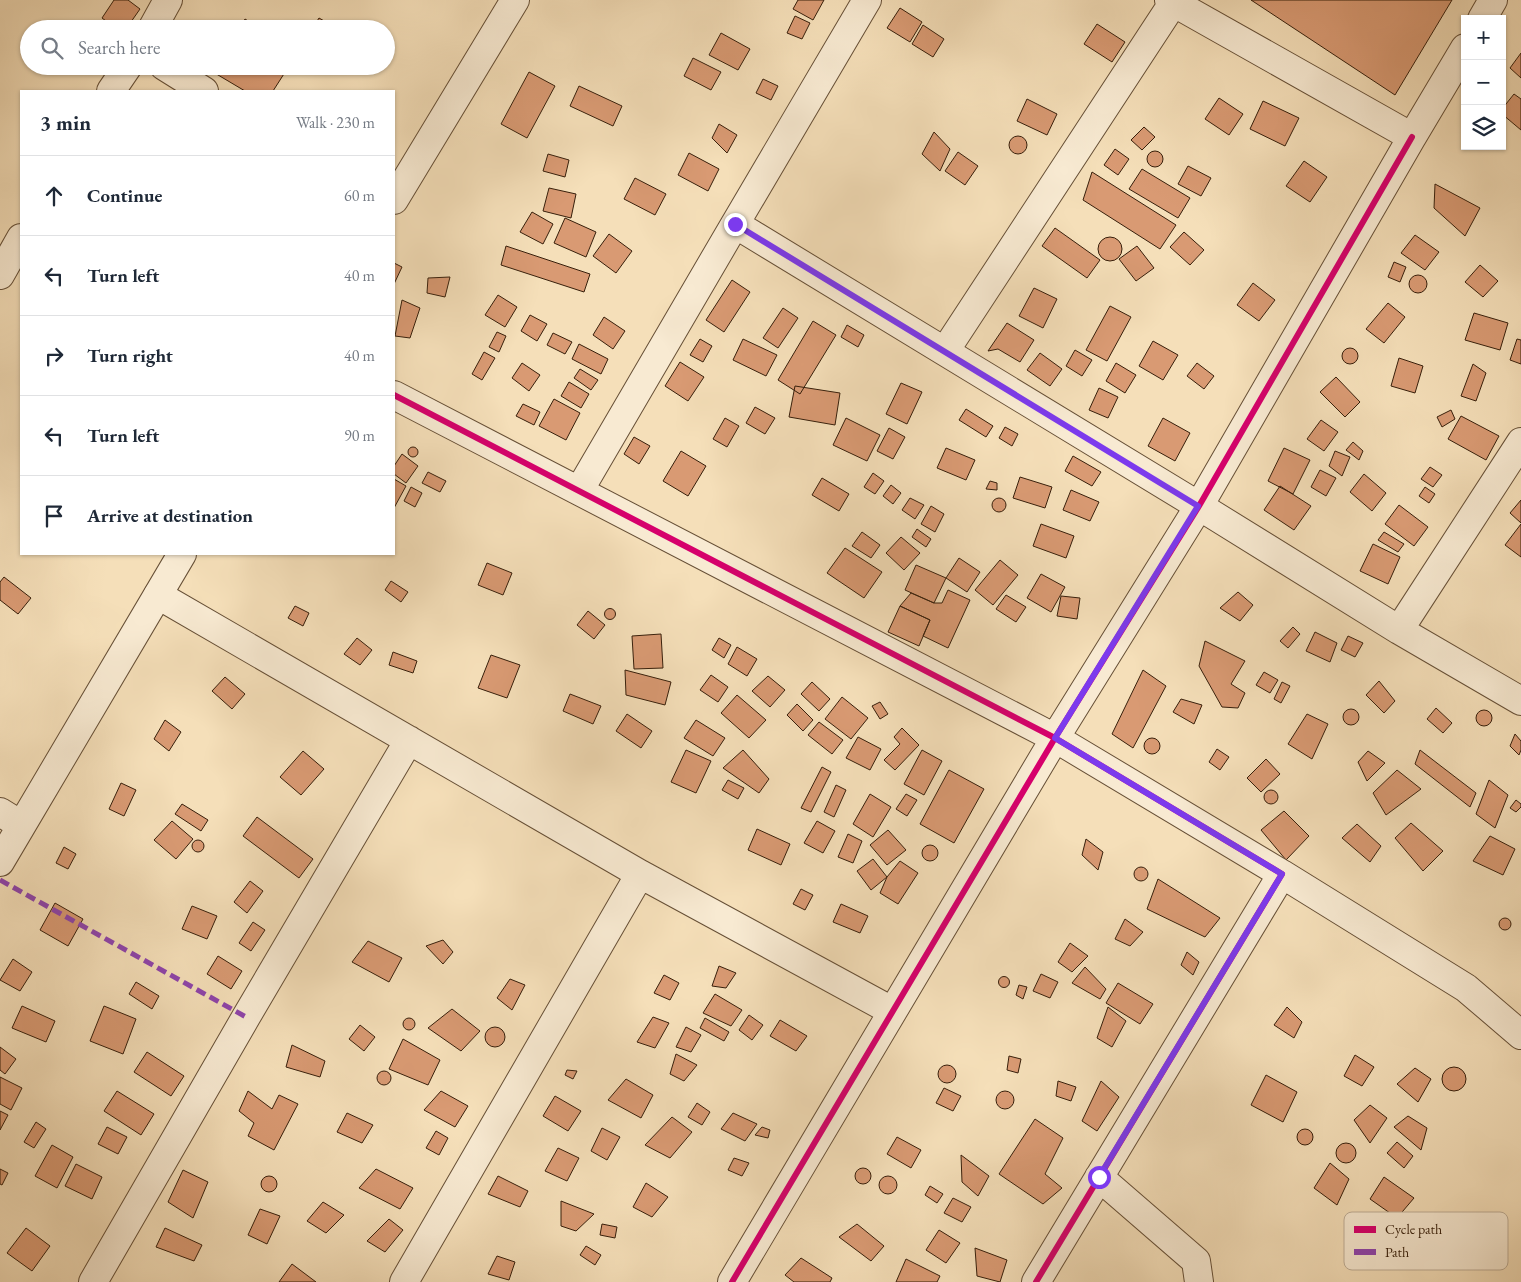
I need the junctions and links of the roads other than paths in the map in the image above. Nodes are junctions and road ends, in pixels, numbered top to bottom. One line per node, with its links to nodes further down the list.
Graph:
1 (168, 0): 7 (street)
2 (515, 0): 14 (street)
3 (867, 0): 15 (street)
4 (1493, 0): 6 (street)
5 (1172, 1): 13 (street); 18 (street)
6 (1484, 15)
7 (157, 20)
8 (1461, 55): 13 (street)
9 (122, 75): 11 (street)
10 (178, 75): 12 (street)
11 (112, 90)
12 (202, 90)
13 (1412, 137): 22 (street)
14 (395, 198)
15 (735, 224): 18 (street); 21 (street)
16 (20, 240): 17 (street)
17 (0, 275)
18 (945, 352): 22 (street)
19 (395, 396): 21 (street)
20 (1521, 442): 25 (street)
21 (579, 492): 27 (street)
22 (1198, 506): 25 (street); 27 (street)
23 (181, 555): 24 (street)
24 (158, 595): 28 (street); 29 (street)
25 (1399, 630): 26 (street)
26 (1521, 701)
27 (1055, 738): 32 (street); 33 (street)
28 (409, 740): 31 (street); 36 (street)
29 (11, 818): 30 (street)
30 (0, 862)
31 (640, 874): 33 (street); 37 (street)
32 (1282, 874): 34 (street); 35 (street)
33 (892, 1011): 38 (street)
34 (1521, 1035)
35 (1099, 1177): 39 (street); 40 (street)
36 (92, 1282)
37 (404, 1282)
38 (732, 1282)
39 (1036, 1282)
40 (1199, 1282)

